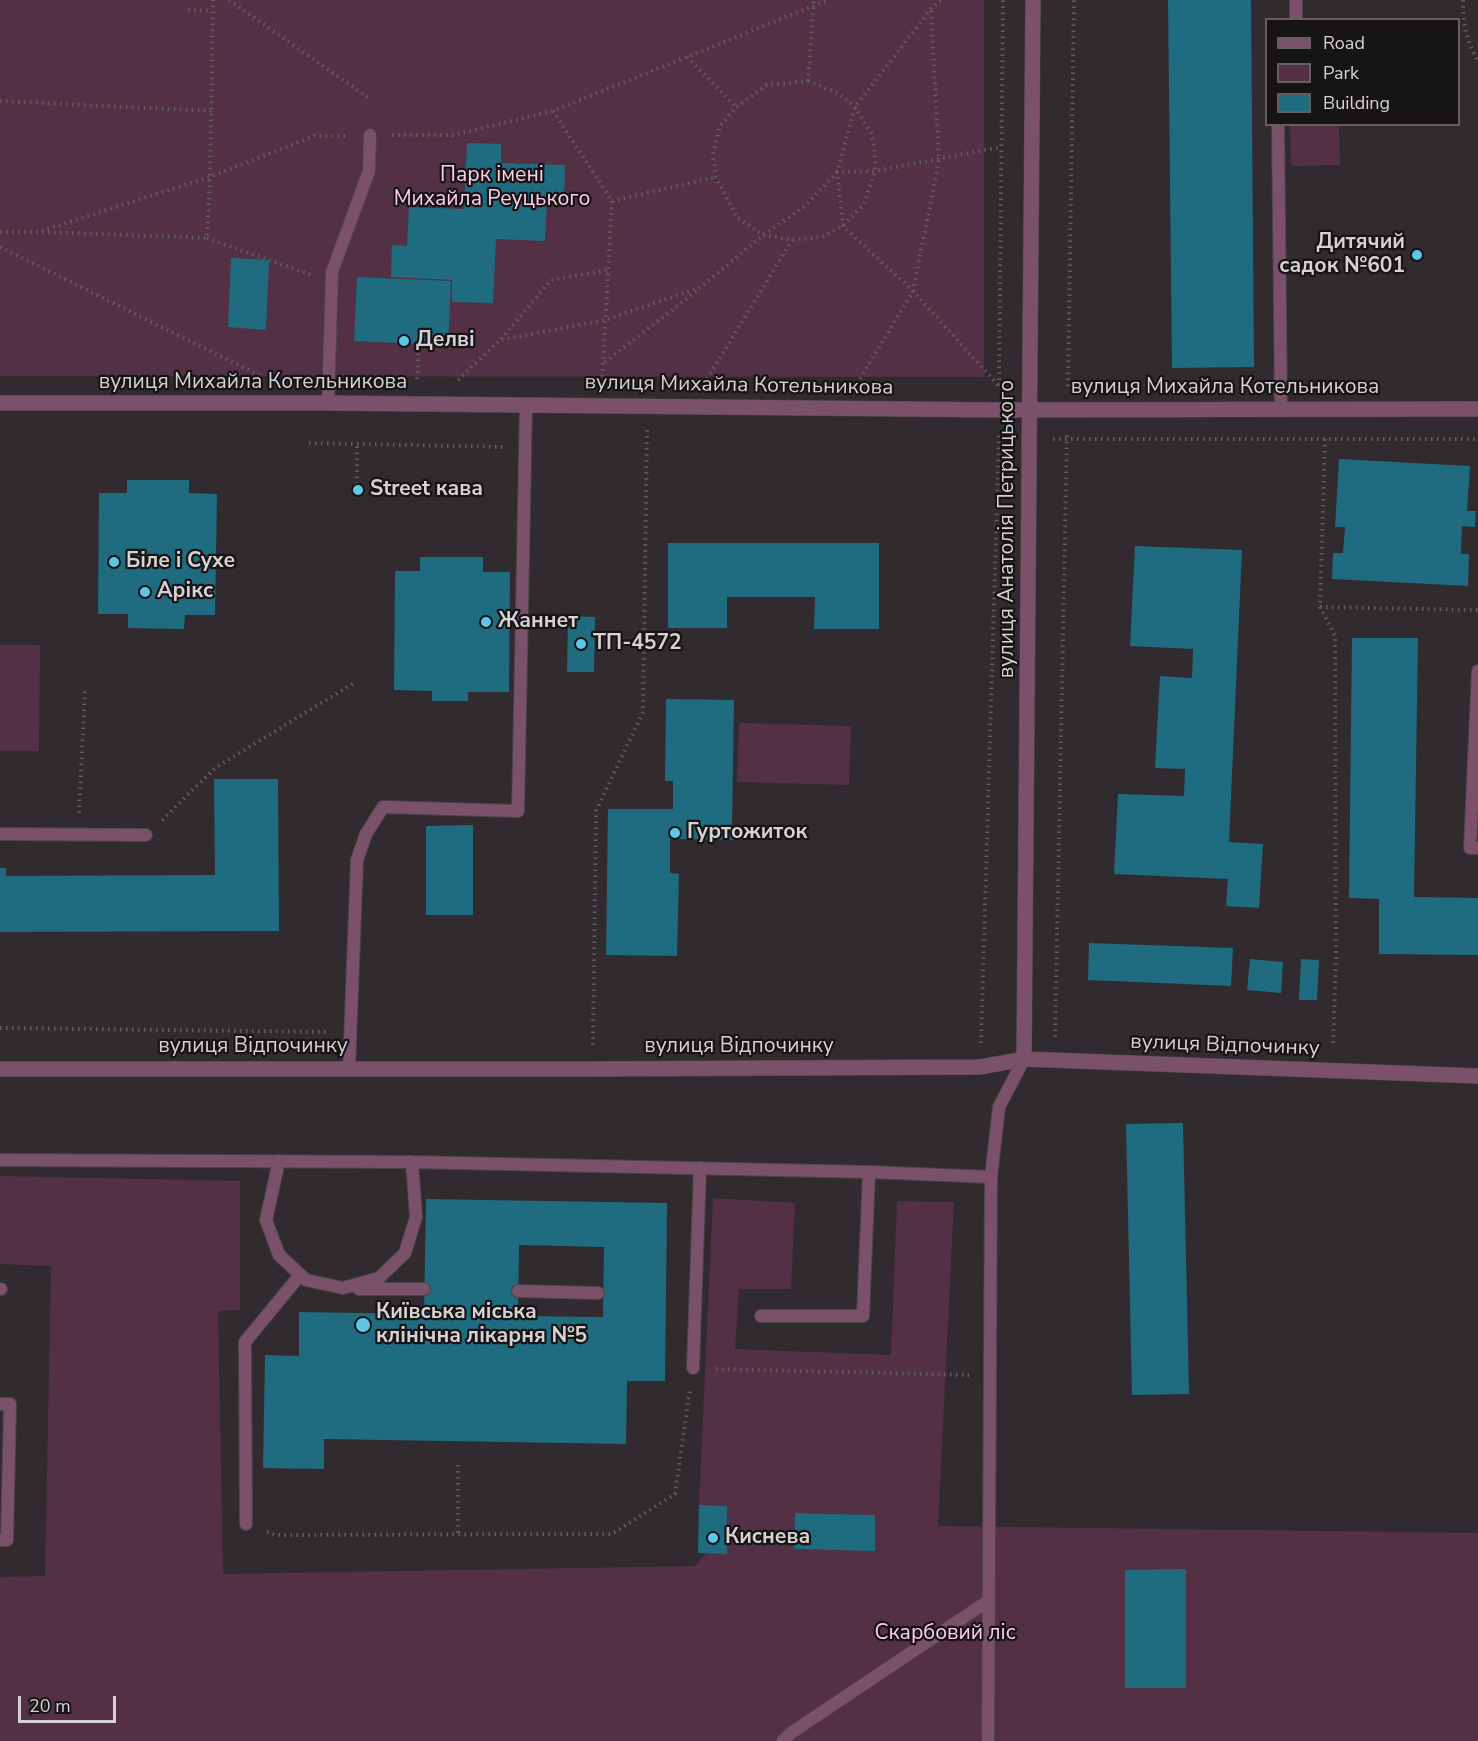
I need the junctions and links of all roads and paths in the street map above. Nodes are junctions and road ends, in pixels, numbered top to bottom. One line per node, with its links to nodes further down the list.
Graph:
1 (213, 0): 13 (path)
2 (229, 0): 18 (path)
3 (828, 0): 10 (path)
4 (941, 0): 11 (path)
5 (1003, 0): 26 (path)
6 (1033, 0): 62 (street, вулиця Анатолія Петрицького)
7 (1074, 0): 59 (path)
8 (1463, 0): 16 (path)
9 (1296, 2): 14 (lane)
10 (814, 3): 15 (path); 17 (path)
11 (931, 9): 21 (path); 27 (path)
12 (188, 10): 13 (path)
13 (212, 11): 22 (path)
14 (1296, 18)
15 (687, 57): 20 (path); 23 (path)
16 (1478, 60)
17 (808, 81): 20 (path); 21 (path)
18 (370, 99)
19 (0, 101): 22 (path)
20 (736, 107): 31 (path)
21 (855, 107): 28 (path); 29 (path)
22 (211, 111): 30 (path)
23 (553, 111): 25 (path); 32 (path)
24 (1278, 126): 60 (lane)
25 (370, 135): 30 (path); 41 (lane)
26 (1002, 147): 27 (path); 43 (path)
27 (939, 160): 28 (path); 43 (path)
28 (875, 171): 29 (path); 33 (path)
29 (837, 172): 33 (path); 36 (path)
30 (210, 177): 35 (path); 37 (path)
31 (716, 177): 32 (path); 36 (path)
32 (612, 201): 40 (path)
33 (843, 226): 38 (path); 43 (path)
34 (0, 231): 35 (path)
35 (38, 232): 37 (path)
36 (763, 235): 38 (path); 42 (path)
37 (207, 238): 41 (path)
38 (792, 240): 57 (path)
39 (0, 247): 48 (path)
40 (608, 270): 44 (path); 45 (path)
41 (332, 283): 54 (lane)
42 (701, 287): 44 (path); 47 (path)
43 (913, 291): 52 (path)
44 (605, 320): 45 (path); 47 (path)
45 (500, 340): 50 (path)
46 (419, 344): 49 (path)
47 (604, 363): 51 (path)
48 (272, 381)
49 (416, 383)
50 (455, 383)
51 (602, 383)
52 (857, 384)
53 (0, 403): 54 (street, вулиця Михайла Котельникова)
54 (328, 403): 55 (street, вулиця Михайла Котельникова)
55 (526, 405): 56 (street, вулиця Михайла Котельникова); 70 (lane)
56 (648, 406): 57 (street, вулиця Михайла Котельникова); 89 (path)
57 (703, 406): 61 (street, вулиця Михайла Котельникова)
58 (1478, 408): 60 (street, вулиця Михайла Котельникова)
59 (1068, 409): 60 (street, вулиця Михайла Котельникова); 62 (street, вулиця Михайла Котельникова); 65 (path)
60 (1281, 409)
61 (999, 410): 62 (street, вулиця Михайла Котельникова); 63 (path)
62 (1030, 410): 64 (street, вулиця Анатолія Петрицького)
63 (999, 438): 64 (path); 86 (path)
64 (1030, 439): 65 (path); 84 (street, вулиця Анатолія Петрицького)
65 (1067, 439): 66 (path); 85 (path)
66 (1325, 439): 67 (path); 72 (path)
67 (1478, 439)
68 (309, 444): 69 (path)
69 (357, 444): 70 (path); 71 (path)
70 (525, 447): 82 (lane)
71 (357, 484)
72 (1320, 607): 73 (path); 83 (path)
73 (1478, 610)
74 (1478, 671): 80 (lane)
75 (354, 683): 79 (path)
76 (85, 691): 78 (path)
77 (0, 834): 78 (lane)
78 (78, 834): 79 (lane)
79 (146, 835)
80 (1478, 848)
81 (0, 1028): 82 (path)
82 (350, 1032): 87 (lane)
83 (1333, 1047)
84 (1024, 1059): 85 (street, вулиця Відпочинку); 86 (street, вулиця Відпочинку); 96 (lane)
85 (1054, 1061): 90 (street, вулиця Відпочинку)
86 (980, 1066): 89 (street, вулиця Відпочинку)
87 (349, 1068): 88 (street, вулиця Відпочинку); 89 (street, вулиця Відпочинку)
88 (0, 1069)
89 (592, 1069)
90 (1478, 1076)
91 (0, 1160): 92 (lane)
92 (279, 1161): 93 (lane); 97 (lane)
93 (411, 1162): 94 (lane); 98 (lane)
94 (700, 1168): 95 (lane); 103 (lane)
95 (869, 1172): 96 (lane); 102 (lane)
96 (991, 1177): 110 (lane)
97 (300, 1275): 98 (lane); 107 (lane)
98 (343, 1288): 99 (lane)
99 (424, 1289)
100 (518, 1292): 101 (lane)
101 (598, 1293)
102 (761, 1316)
103 (693, 1368): 104 (path); 108 (path)
104 (978, 1375)
105 (0, 1404): 109 (lane)
106 (458, 1466): 108 (path)
107 (246, 1524): 108 (path)
108 (458, 1534)
109 (0, 1540)
110 (988, 1601): 111 (lane); 112 (lane)
111 (783, 1741)
112 (988, 1741)

